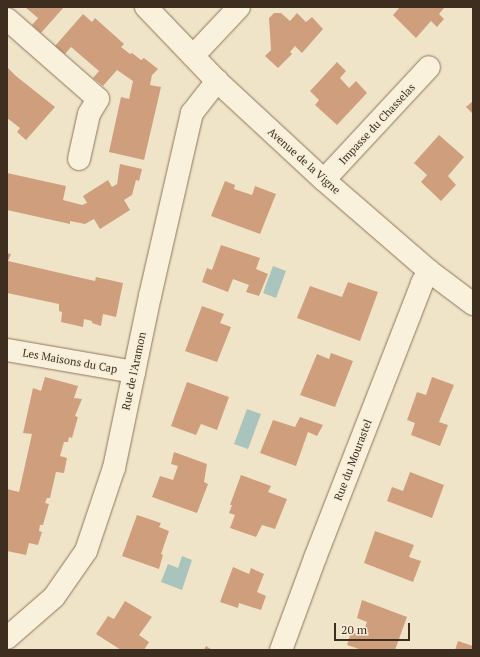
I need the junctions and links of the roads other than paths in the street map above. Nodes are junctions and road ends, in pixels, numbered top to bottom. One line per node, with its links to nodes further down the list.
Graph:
1 (146, 7): 4 (street, Avenue de la Vigne)
2 (239, 7): 4 (street)
3 (7, 18): 7 (street)
4 (192, 56): 6 (street, Avenue de la Vigne)
5 (429, 67): 8 (street, Impasse du Chasselas)
6 (217, 81): 8 (street, Avenue de la Vigne); 12 (street, Rue de l'Aramon)
7 (79, 159)
8 (324, 180): 9 (street, Avenue de la Vigne)
9 (429, 271): 10 (street, Avenue de la Vigne); 14 (street, Rue du Mourastel)
10 (473, 304)
11 (7, 350): 12 (street, Les Maisons du Cap)
12 (134, 372): 13 (street, Rue de l'Aramon)
13 (7, 638)
14 (281, 650)

